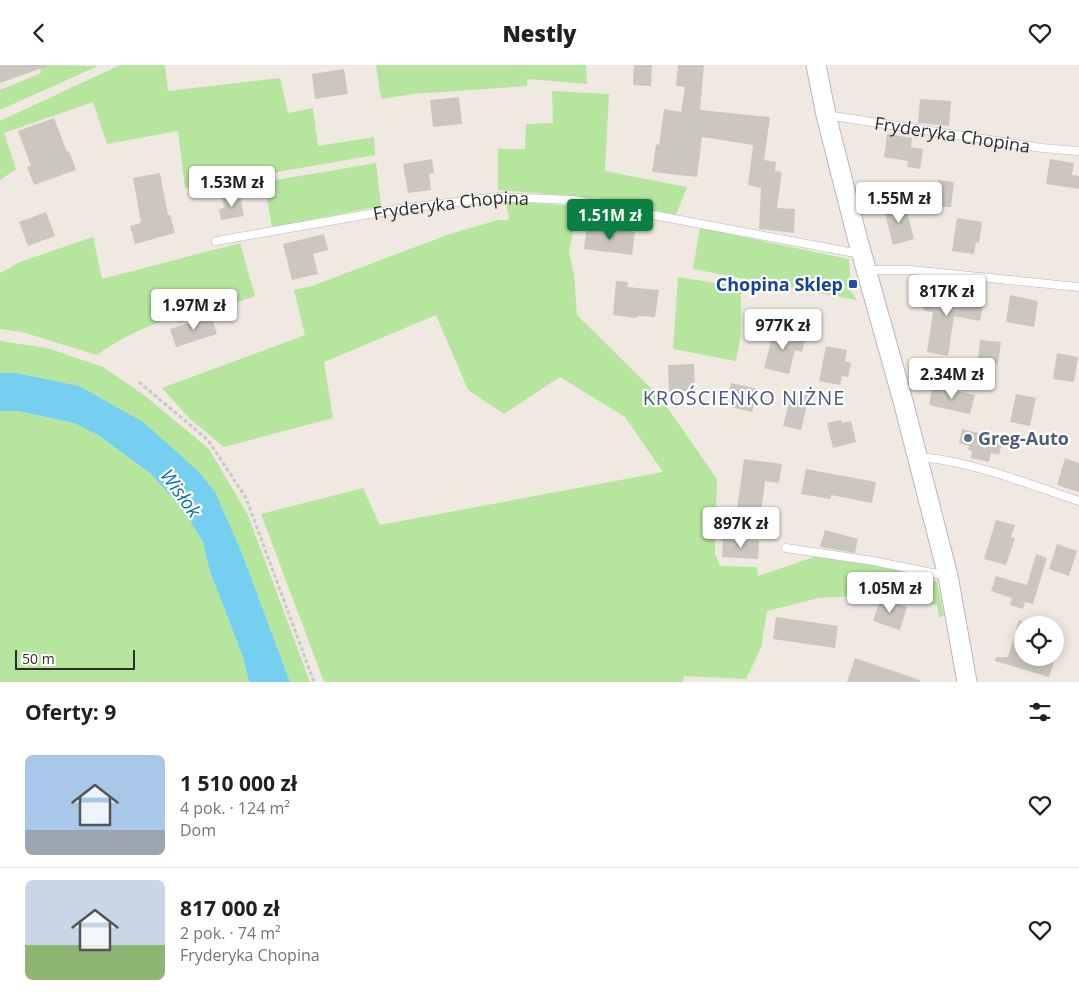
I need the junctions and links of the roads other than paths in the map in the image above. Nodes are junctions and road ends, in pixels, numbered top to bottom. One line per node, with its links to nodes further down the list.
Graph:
1 (816, 65): 2 (street)
2 (826, 115): 3 (lane, Fryderyka Chopina); 5 (street)
3 (1079, 151)
4 (216, 241): 5 (lane, Fryderyka Chopina)
5 (864, 262): 6 (lane, Fryderyka Chopina); 7 (street)
6 (1079, 287)
7 (918, 457): 8 (lane); 10 (street)
8 (1079, 501)
9 (786, 548): 10 (lane)
10 (948, 576): 11 (street)
11 (967, 682)

